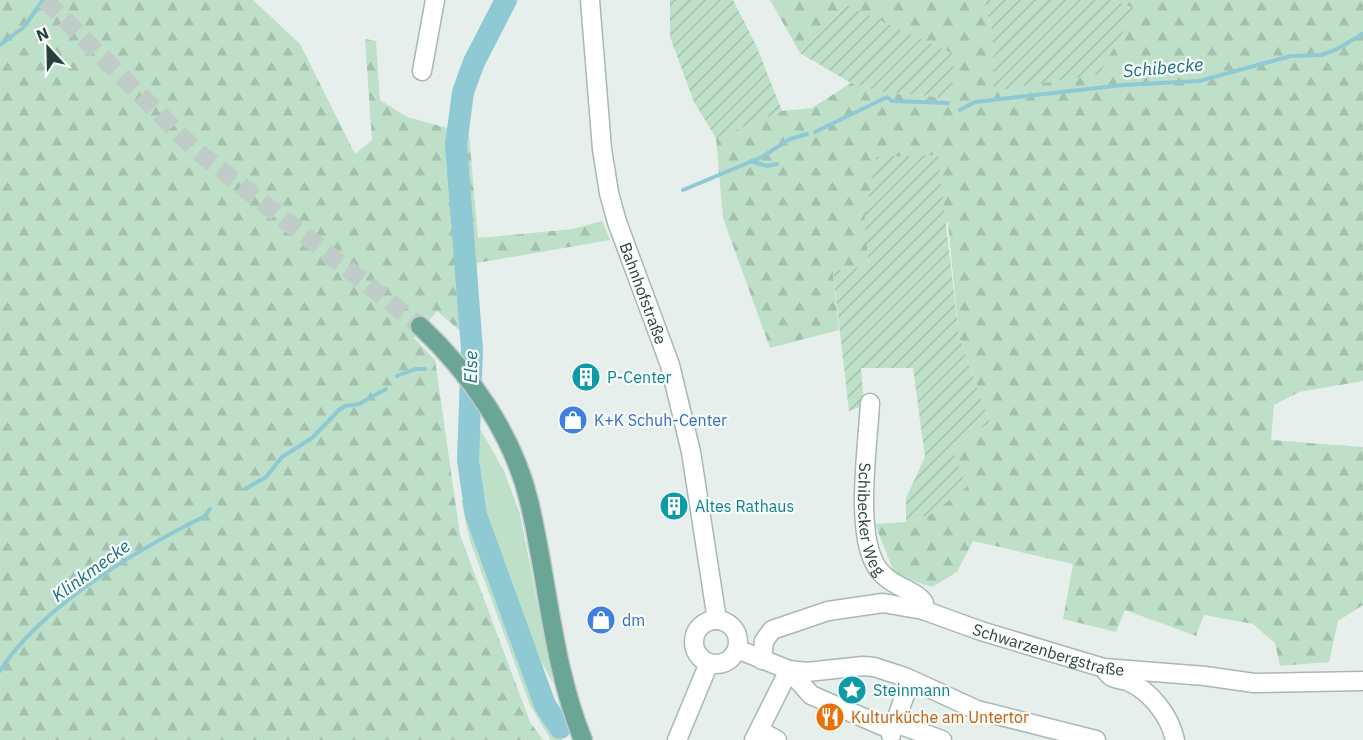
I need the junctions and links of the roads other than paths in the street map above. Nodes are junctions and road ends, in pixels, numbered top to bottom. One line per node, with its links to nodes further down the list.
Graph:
1 (435, 0): 3 (street)
2 (590, 0): 7 (street, Bahnhofstraße)
3 (422, 71)
4 (420, 326): 18 (main road)
5 (870, 403): 6 (street, Schibecker Weg)
6 (923, 610): 9 (street, Schwarzenbergstraße); 11 (street, Schwarzenbergstraße)
7 (717, 620): 8 (street); 10 (street)
8 (737, 649): 9 (street); 10 (street)
9 (762, 660): 12 (street)
10 (710, 663): 19 (street)
11 (1104, 668): 14 (street, Schwarzenbergstraße); 23 (street)
12 (789, 670): 13 (street); 15 (street); 17 (street)
13 (910, 680): 15 (street); 16 (street)
14 (1363, 681)
15 (892, 731): 21 (street)
16 (1023, 731): 22 (street)
17 (757, 735): 20 (street)
18 (583, 740)
19 (677, 740)
20 (777, 740)
21 (942, 740)
22 (1096, 740)
23 (1174, 740)

